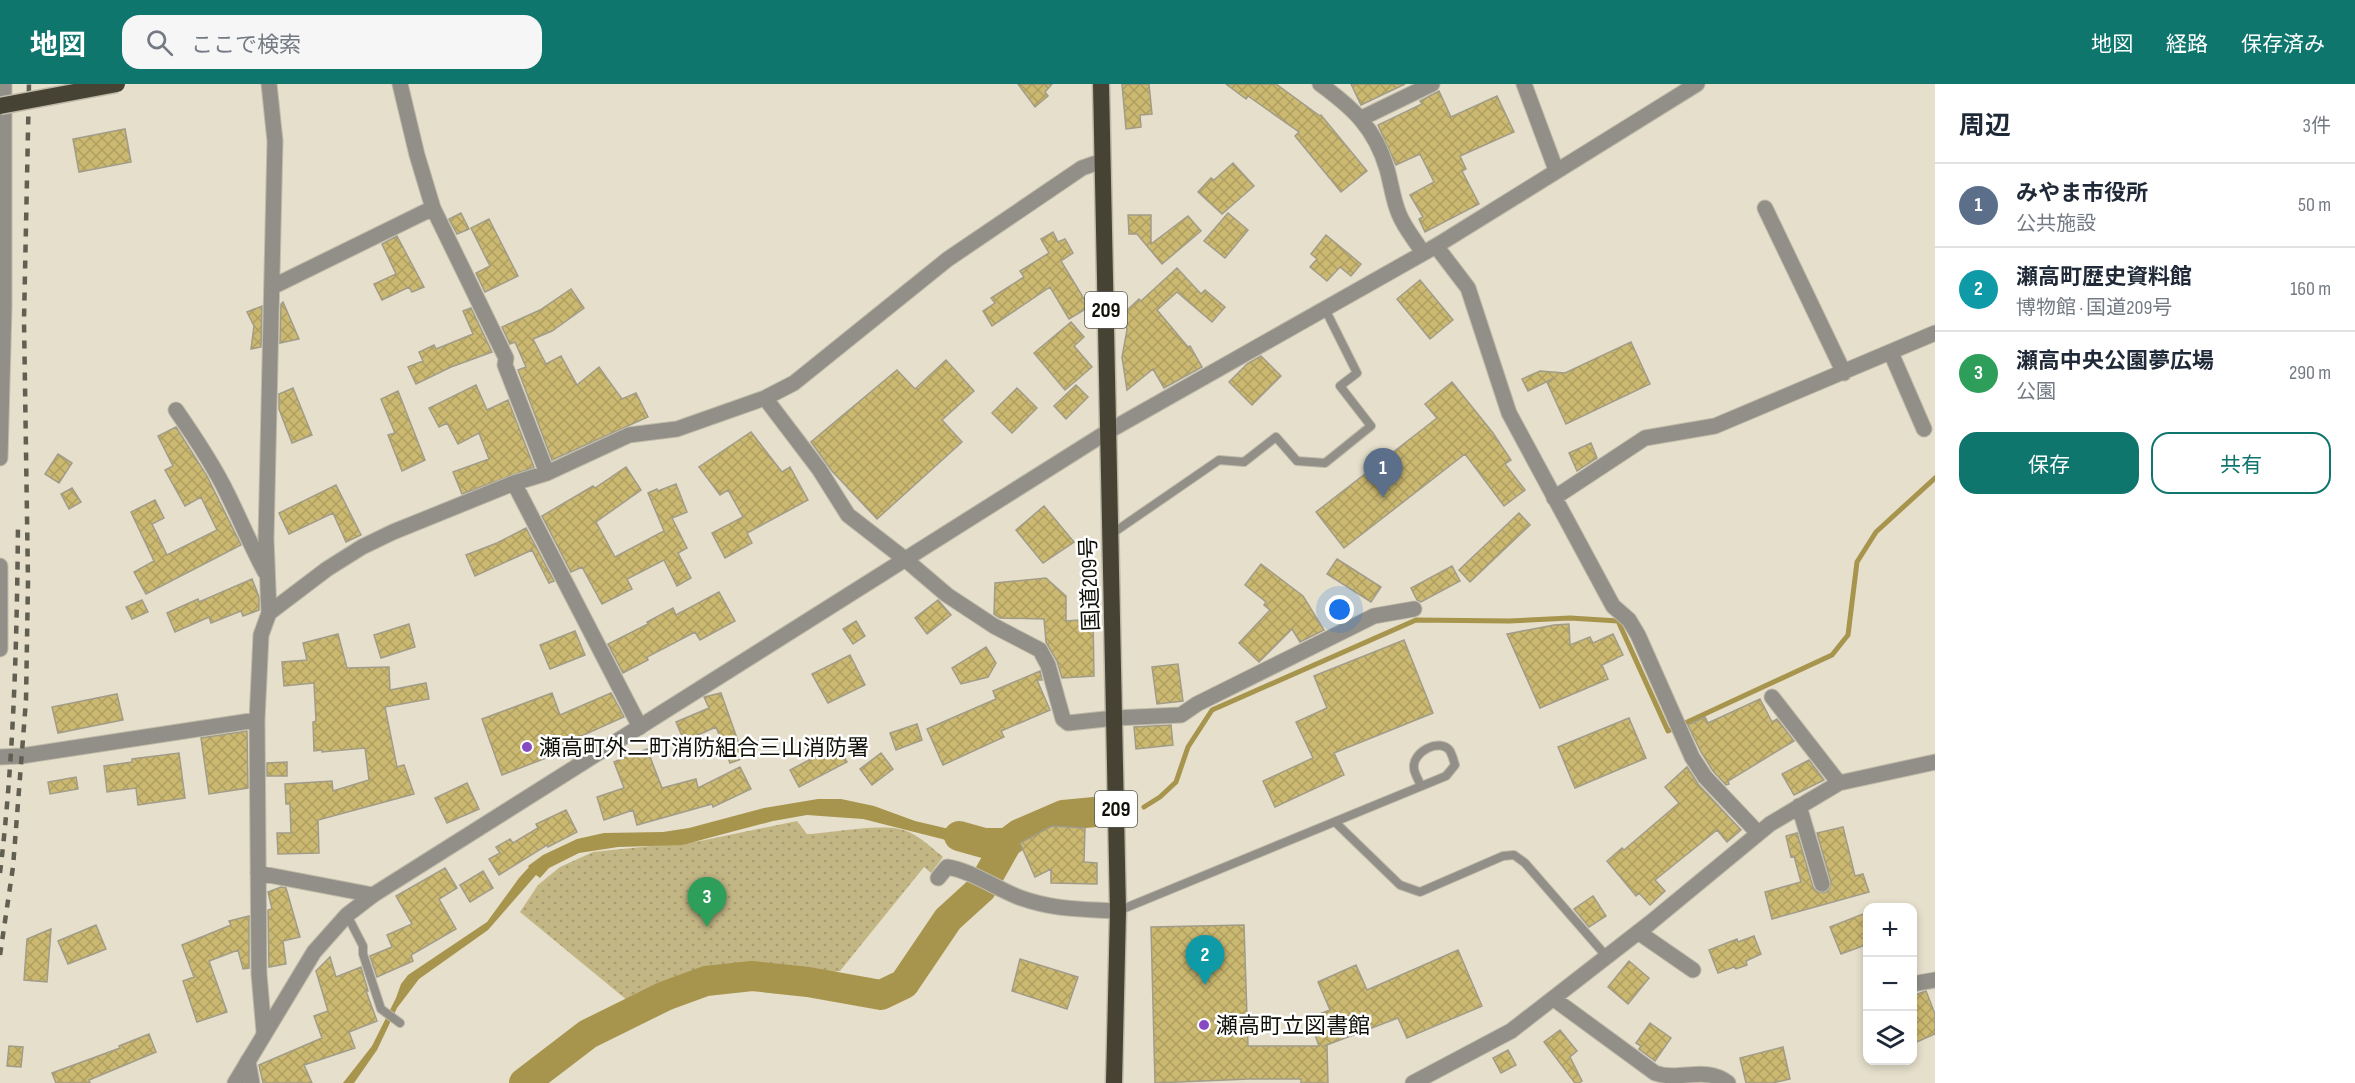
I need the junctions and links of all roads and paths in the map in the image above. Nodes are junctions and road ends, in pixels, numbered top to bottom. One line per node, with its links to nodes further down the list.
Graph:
1 (4, 84): 26 (street)
2 (117, 84): 10 (highway, bridge)
3 (269, 84): 17 (street)
4 (400, 84): 14 (street)
5 (1101, 84): 12 (highway, 国道209号 / 209)
6 (1320, 84): 11 (street)
7 (1432, 84): 11 (street)
8 (1524, 84): 13 (street)
9 (1693, 85): 13 (street)
10 (0, 106)
11 (1362, 118): 16 (street)
12 (1102, 161): 22 (street); 25 (highway, 国道209号 / 209)
13 (1556, 170): 16 (street)
14 (433, 208): 17 (street); 27 (street)
15 (1765, 208): 21 (street)
16 (1430, 249): 18 (street); 29 (street)
17 (272, 287): 33 (street)
18 (1325, 309): 25 (street); 30 (lane)
19 (1935, 333): 20 (street)
20 (1891, 354): 21 (street); 24 (street)
21 (1844, 373): 29 (street)
22 (765, 398): 27 (street); 31 (street)
23 (176, 410): 33 (street)
24 (1924, 429)
25 (1107, 432): 30 (highway, 国道209号 / 209); 31 (street)
26 (0, 458)
27 (547, 473): 28 (street)
28 (514, 483): 35 (street); 40 (street)
29 (1554, 498): 47 (street)
30 (1110, 535): 38 (highway, 国道209号 / 209)
31 (906, 560): 38 (street); 40 (street)
32 (0, 566): 36 (street)
33 (268, 578): 35 (street)
34 (1414, 609): 38 (street)
35 (269, 614): 39 (street)
36 (0, 649)
37 (1772, 696): 43 (street)
38 (1115, 718): 52 (highway, 国道209号 / 209)
39 (257, 720): 41 (street); 48 (street)
40 (640, 727): 51 (street)
41 (0, 757)
42 (1935, 762): 43 (street)
43 (1839, 783): 45 (street)
44 (1421, 786): 44 (lane); 46 (lane)
45 (1798, 806): 47 (street); 50 (street)
46 (1335, 822): 52 (lane); 55 (lane)
47 (1758, 833): 54 (street)
48 (258, 873): 51 (street); 61 (street)
49 (938, 878): 52 (street)
50 (1822, 884)
51 (373, 895): 53 (street)
52 (1118, 911): 65 (highway, 国道209号 / 209)
53 (347, 915): 60 (lane); 61 (street)
54 (1638, 932): 55 (street); 56 (street)
55 (1607, 957): 59 (street)
56 (1693, 970)
57 (1935, 980): 58 (street)
58 (1917, 983)
59 (1554, 999): 66 (street); 67 (street)
60 (400, 1023)
61 (264, 1032): 62 (street)
62 (248, 1061): 63 (street); 64 (street)
63 (235, 1083)
64 (252, 1083)
65 (1114, 1083)
66 (1413, 1083)
67 (1728, 1083)

